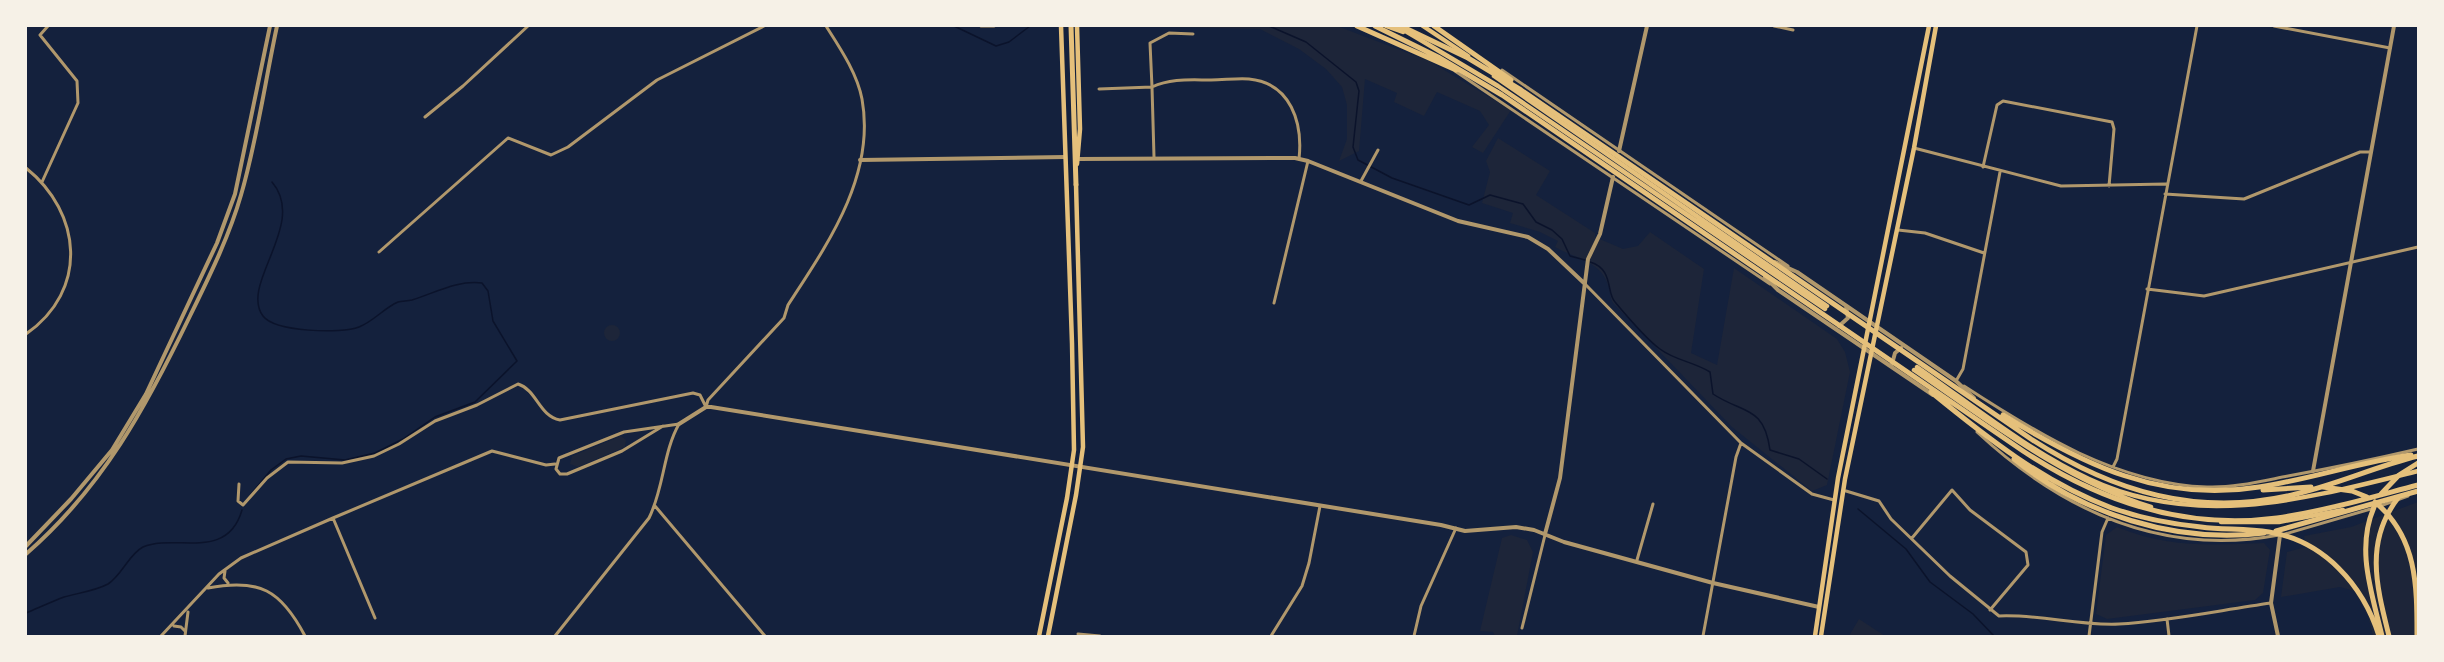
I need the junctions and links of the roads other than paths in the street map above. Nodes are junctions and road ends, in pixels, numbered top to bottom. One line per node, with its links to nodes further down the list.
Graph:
1 (48, 26): 49 (street)
2 (270, 26): 111 (street)
3 (277, 26): 112 (street)
4 (528, 26): 33 (street)
5 (764, 26): 56 (street)
6 (826, 26): 42 (street)
7 (981, 26): 8 (street)
8 (994, 26)
9 (1061, 26): 38 (main road)
10 (1071, 26): 51 (highway)
11 (1077, 26): 40 (main road)
12 (1357, 26): 31 (highway)
13 (1377, 26): 31 (highway); 47 (street)
14 (1386, 26): 27 (main road)
15 (1399, 26): 27 (main road); 32 (highway)
16 (1423, 26): 57 (main road)
17 (1435, 26): 32 (highway); 36 (street)
18 (1647, 26): 36 (street)
19 (1774, 26): 25 (street)
20 (1929, 26): 69 (main road)
21 (1936, 26): 34 (main road)
22 (2197, 26): 50 (street)
23 (2274, 26): 28 (street)
24 (2394, 26): 28 (street)
25 (1793, 30)
26 (1193, 34): 29 (street)
27 (1414, 37): 57 (main road)
28 (2390, 48): 37 (street)
29 (1152, 87): 30 (street); 39 (street); 41 (street)
30 (1099, 89)
31 (1502, 95): 76 (highway)
32 (1530, 96): 74 (highway)
33 (425, 117)
34 (1914, 148): 44 (street); 54 (main road)
35 (1378, 150): 48 (street)
36 (1619, 150): 60 (street)
37 (2371, 152): 53 (street); 59 (street)
38 (1065, 157): 42 (street); 68 (main road)
39 (1154, 157): 40 (street); 41 (street)
40 (1078, 159): 51 (main road)
41 (1299, 159): 43 (street)
42 (860, 160): 80 (street)
43 (1308, 161): 48 (street); 64 (street)
44 (1983, 167): 46 (street); 52 (street)
45 (26, 168): 49 (street)
46 (2000, 172): 52 (street); 58 (street)
47 (1613, 177): 61 (street); 63 (street)
48 (1361, 181): 61 (street)
49 (42, 182): 72 (street)
50 (2166, 184): 52 (street); 53 (street)
51 (1076, 185): 67 (main road)
52 (2109, 186)
53 (2165, 194): 62 (street)
54 (1898, 230): 58 (street); 71 (main road)
55 (2418, 246): 59 (street)
56 (380, 252)
57 (1749, 254): 60 (street); 63 (street); 66 (main road)
58 (1983, 254): 78 (street)
59 (2352, 263): 62 (street); 93 (street)
60 (1797, 272): 65 (street)
61 (1585, 284): 85 (street); 108 (street)
62 (2147, 289): 92 (street)
63 (1783, 293): 70 (street)
64 (1274, 303)
65 (1844, 304): 69 (street); 70 (street)
66 (1826, 308)
67 (1078, 314): 68 (main road); 91 (main road)
68 (1070, 315): 90 (main road)
69 (1869, 321): 71 (street); 73 (main road)
70 (1829, 325): 73 (street)
71 (1878, 327): 74 (street); 75 (main road)
72 (26, 334)
73 (1864, 348): 75 (street); 101 (main road)
74 (1909, 352): 76 (street); 78 (highway)
75 (1872, 354): 76 (street); 98 (main road)
76 (1897, 368): 79 (street); 84 (highway); 97 (highway)
77 (1915, 368): 81 (main road)
78 (1956, 384): 81 (street); 87 (highway); 92 (street); 99 (highway)
79 (1941, 401): 81 (street); 106 (street)
80 (706, 407): 82 (street); 90 (street); 96 (street)
81 (1991, 420): 94 (main road); 100 (main road)
82 (679, 424): 83 (street); 103 (street)
83 (663, 426): 89 (street); 89 (street)
84 (1985, 436): 100 (highway); 147 (highway)
85 (1742, 442): 101 (street); 115 (street)
86 (2418, 448): 93 (street)
87 (2418, 455): 99 (highway)
88 (2418, 463): 147 (highway)
89 (555, 464): 105 (street)
90 (1071, 466): 91 (street); 136 (main road)
91 (1081, 467): 104 (street); 137 (main road)
92 (2113, 467): 93 (street)
93 (2313, 471)
94 (2418, 471)
95 (2418, 479): 148 (highway)
96 (239, 484)
97 (2418, 485)
98 (1846, 491): 110 (street); 143 (main road)
99 (2229, 491): 125 (highway)
100 (2418, 492): 109 (street)
101 (1836, 501): 120 (main road)
102 (1653, 504): 113 (street)
103 (655, 506): 134 (street); 135 (street)
104 (1320, 506): 107 (street); 139 (street)
105 (333, 518): 114 (street); 123 (street)
106 (2108, 518): 109 (street); 126 (street)
107 (1456, 528): 108 (street); 140 (street)
108 (1545, 535): 113 (street); 128 (street)
109 (2280, 535): 119 (street)
110 (1912, 538): 122 (street); 122 (street)
111 (26, 546)
112 (26, 554)
113 (1637, 560): 115 (street)
114 (225, 569): 116 (street); 117 (street)
115 (1713, 583): 120 (street); 141 (street)
116 (230, 584): 117 (street); 133 (street)
117 (206, 588): 121 (street)
118 (2418, 592): 125 (highway)
119 (2271, 603): 124 (street); 146 (street)
120 (1820, 607): 142 (main road)
121 (188, 610): 127 (street); 129 (street)
122 (1990, 610): 126 (street)
123 (375, 618)
124 (2166, 619): 126 (street); 145 (street)
125 (2417, 621): 149 (highway)
126 (2091, 624): 144 (street)
127 (172, 627): 129 (street); 131 (street)
128 (1522, 628)
129 (185, 631): 132 (street)
130 (1078, 634): 138 (street)
131 (161, 636)
132 (185, 636)
133 (305, 636)
134 (555, 636)
135 (765, 636)
136 (1039, 636)
137 (1048, 636)
138 (1100, 636)
139 (1271, 636)
140 (1414, 636)
141 (1703, 636)
142 (1815, 636)
143 (1821, 636)
144 (2089, 636)
145 (2169, 636)
146 (2278, 636)
147 (2380, 636)
148 (2389, 636)
149 (2417, 636)

